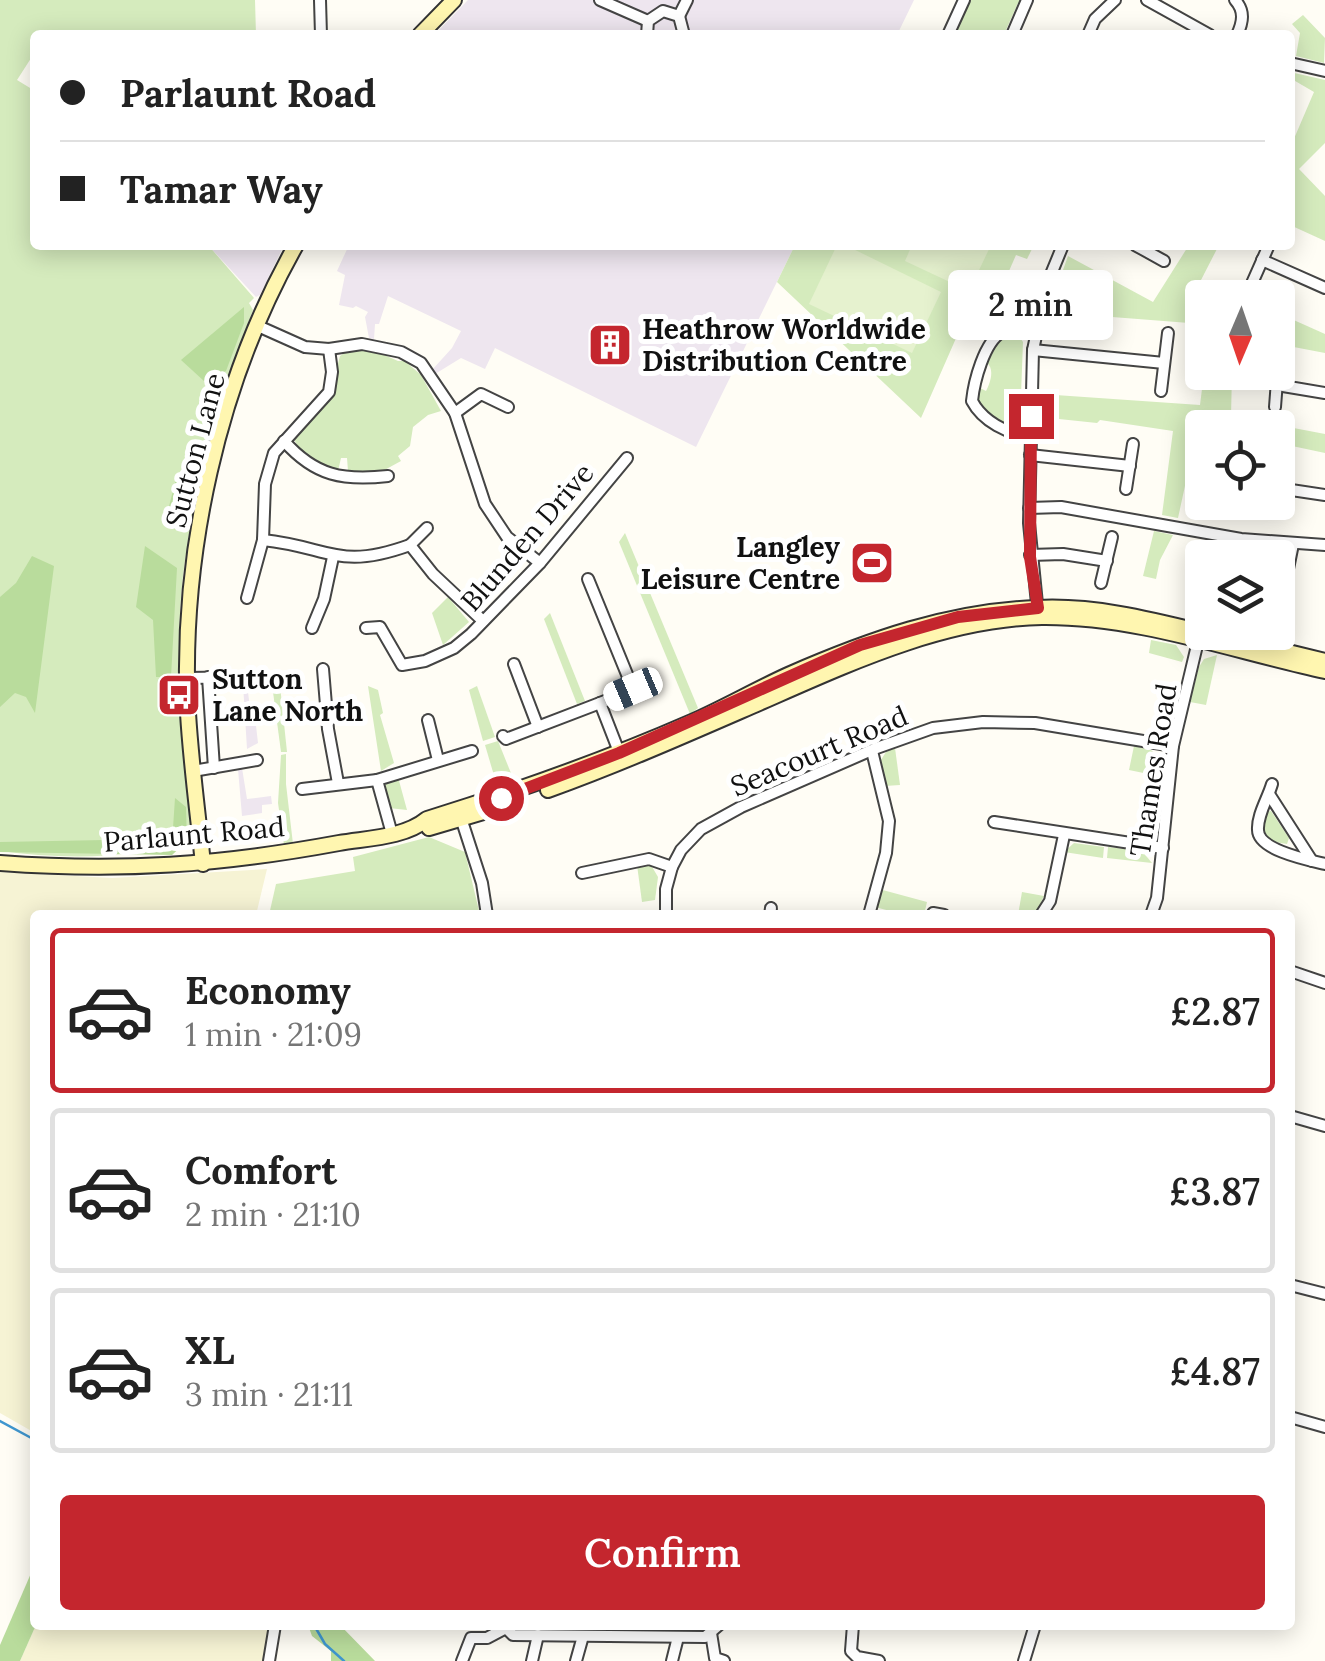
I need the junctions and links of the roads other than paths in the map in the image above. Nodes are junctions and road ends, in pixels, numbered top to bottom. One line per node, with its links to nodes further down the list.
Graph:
1 (320, 0): 12 (street)
2 (454, 0): 13 (street)
3 (600, 0): 11 (street)
4 (687, 0): 10 (street)
5 (964, 0): 16 (street)
6 (1027, 0): 17 (street)
7 (1115, 0): 18 (street)
8 (1147, 0): 19 (street)
9 (1236, 0): 20 (street)
10 (679, 16): 11 (street); 15 (street)
11 (648, 21): 14 (street)
12 (322, 30)
13 (425, 30)
14 (647, 30)
15 (683, 30)
16 (950, 30)
17 (1014, 30)
18 (1090, 30)
19 (1198, 30)
20 (1239, 30)
21 (1295, 64): 22 (street)
22 (1325, 72)
23 (294, 250): 31 (street, Sutton Lane)
24 (1061, 250): 32 (street)
25 (1145, 250): 28 (street)
26 (1267, 250): 27 (street)
27 (1262, 260): 29 (street); 30 (street)
28 (1164, 261)
29 (1253, 280)
30 (1325, 288)
31 (258, 326): 34 (street); 86 (street, Sutton Lane)
32 (1036, 331): 35 (street); 44 (street)
33 (1168, 333): 36 (street)
34 (329, 349): 43 (street); 45 (street)
35 (1033, 350): 36 (street); 44 (street)
36 (1164, 363): 39 (street)
37 (1295, 389): 40 (street)
38 (1277, 390): 42 (street)
39 (1161, 391)
40 (1325, 393)
41 (508, 407): 43 (street)
42 (1275, 407)
43 (455, 413): 65 (street)
44 (1030, 438): 47 (street)
45 (284, 441): 50 (street); 57 (street)
46 (1133, 444): 49 (street)
47 (1030, 455): 49 (street); 54 (street)
48 (626, 458): 65 (street, Blunden Drive)
49 (1130, 466): 51 (street)
50 (388, 476)
51 (1126, 488)
52 (1295, 491): 53 (street)
53 (1325, 496)
54 (1029, 508): 58 (street); 62 (street)
55 (427, 528): 60 (street)
56 (1112, 538): 64 (street)
57 (263, 540): 63 (street); 68 (street)
58 (1251, 540)
59 (1295, 544): 61 (street)
60 (410, 545): 63 (street); 71 (street)
61 (1325, 545)
62 (1030, 555): 64 (street); 69 (street)
63 (333, 557): 73 (street)
64 (1107, 561): 67 (street)
65 (540, 563): 71 (street, Blunden Drive)
66 (588, 580): 88 (street)
67 (1101, 583)
68 (234, 588)
69 (1038, 612): 75 (street, Parlaunt Road); 96 (street, Parlaunt Road)
70 (388, 616): 72 (street)
71 (483, 621): 72 (street, Blunden Drive)
72 (380, 627): 74 (street)
73 (312, 628)
74 (366, 628)
75 (1185, 632)
76 (1198, 650): 93 (street, Thames Road)
77 (1256, 650): 79 (street, Parlaunt Road)
78 (1271, 650): 79 (street)
79 (1270, 654): 80 (street, Parlaunt Road); 83 (street, Parlaunt Road)
80 (1325, 661)
81 (514, 664): 91 (street)
82 (323, 669): 102 (street)
83 (1325, 672)
84 (208, 677): 85 (street); 86 (street); 99 (street)
85 (257, 677)
86 (188, 678): 100 (street, Sutton Lane)
87 (653, 682): 88 (street)
88 (633, 689): 89 (street)
89 (600, 703): 91 (street); 96 (street)
90 (428, 720): 98 (street)
91 (538, 727): 92 (street)
92 (503, 736)
93 (1173, 746): 94 (street, Seacourt Road); 108 (street, Thames Road)
94 (872, 750): 113 (street, Seacourt Road); 117 (street)
95 (472, 751): 98 (street, Parlaunt Road)
96 (621, 758): 104 (street, Parlaunt Road)
97 (257, 760): 99 (street)
98 (438, 760): 101 (street, Parlaunt Road)
99 (214, 768): 100 (street)
100 (193, 771): 111 (street, Sutton Lane)
101 (377, 780): 102 (street, Parlaunt Road); 106 (street)
102 (338, 784): 103 (street, Parlaunt Road)
103 (302, 788)
104 (460, 816): 106 (street, Parlaunt Road); 115 (street)
105 (994, 822): 107 (street)
106 (392, 834): 111 (street, Parlaunt Road)
107 (1064, 835): 108 (street); 118 (street)
108 (1163, 848): 119 (street, Thames Road)
109 (1312, 861): 109 (street); 112 (street)
110 (0, 863): 111 (street, Parlaunt Road)
111 (203, 864)
112 (1325, 864)
113 (672, 867): 114 (street); 116 (street)
114 (582, 872)
115 (486, 910)
116 (666, 910)
117 (870, 910)
118 (1044, 910)
119 (1154, 910)
120 (1295, 974): 121 (street)
121 (1325, 983)
122 (1295, 1117): 123 (street)
123 (1325, 1126)
124 (1295, 1286): 125 (street)
125 (1325, 1294)
126 (1295, 1418): 127 (street)
127 (1325, 1426)
128 (274, 1630): 139 (street)
129 (499, 1630): 140 (street)
130 (507, 1630): 136 (street)
131 (598, 1630): 137 (street); 138 (street)
132 (714, 1630): 138 (street)
133 (715, 1630): 144 (street)
134 (853, 1630): 145 (street)
135 (1033, 1630): 146 (street)
136 (543, 1632): 137 (street); 141 (street)
137 (583, 1636): 142 (street)
138 (678, 1637): 143 (street)
139 (269, 1661)
140 (462, 1661)
141 (532, 1661)
142 (576, 1661)
143 (672, 1661)
144 (724, 1661)
145 (879, 1661)
146 (1024, 1661)

